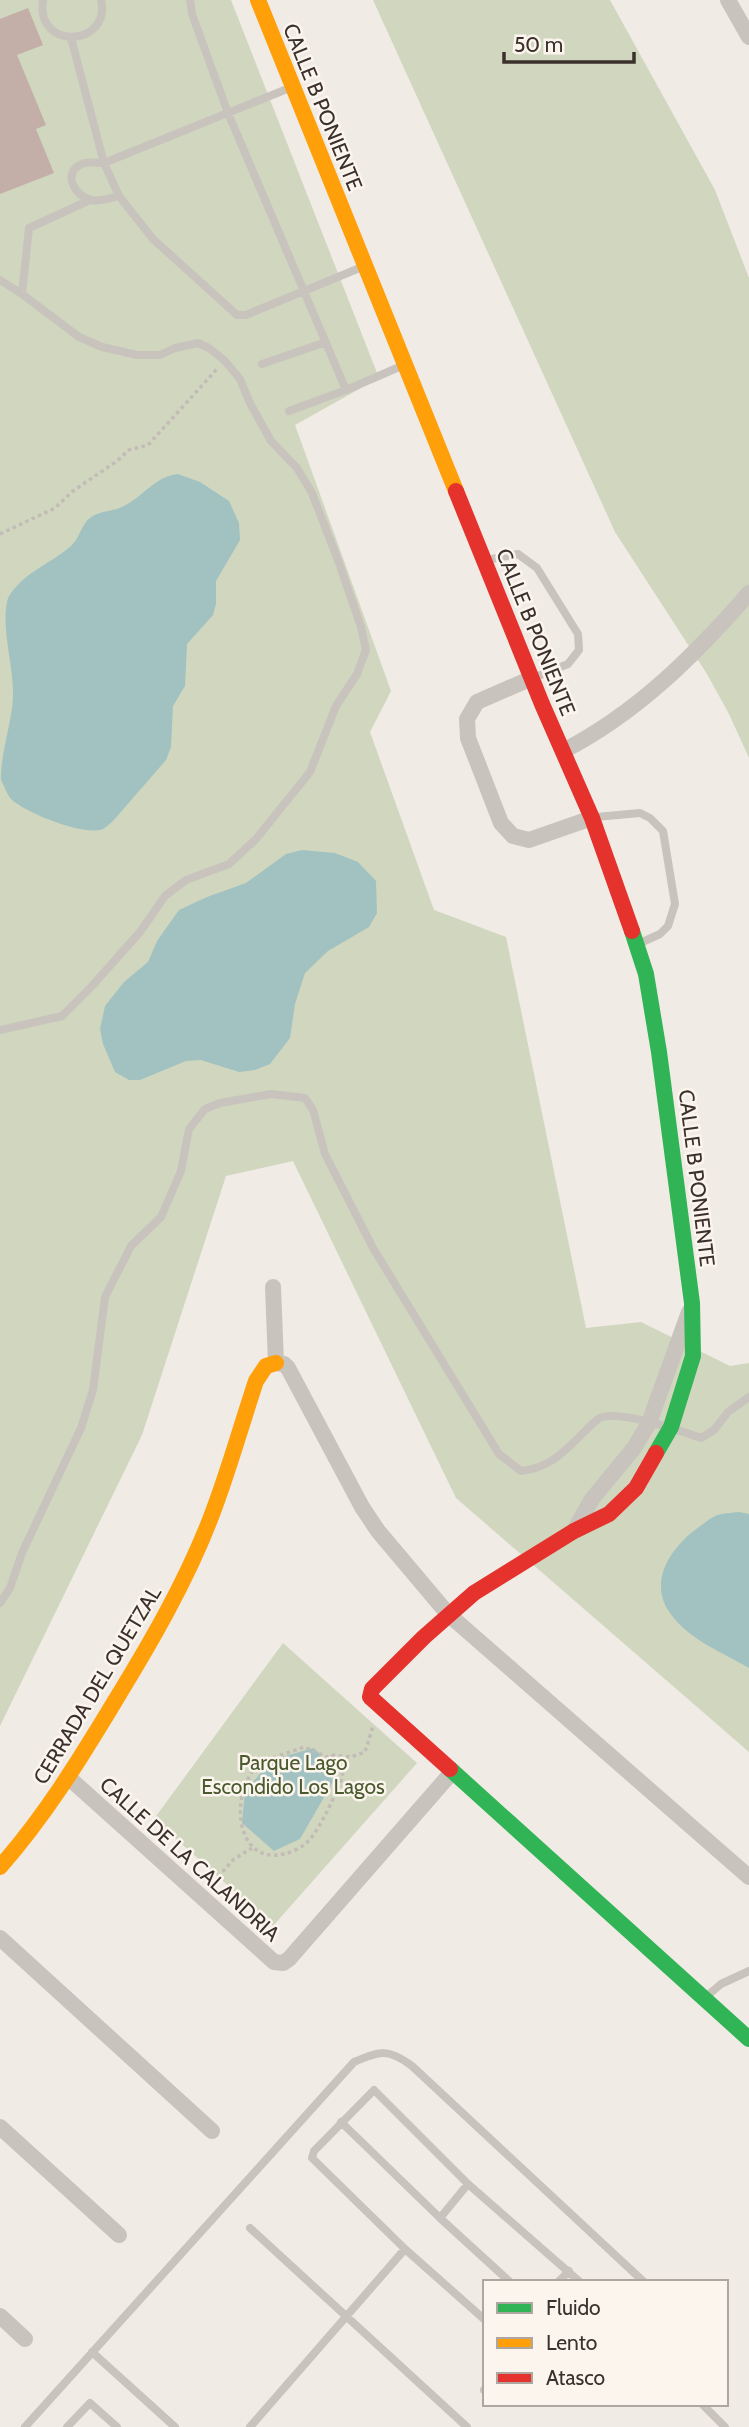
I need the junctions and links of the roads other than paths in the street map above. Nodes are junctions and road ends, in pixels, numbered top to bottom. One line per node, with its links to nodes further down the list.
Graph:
1 (43, 0): 7 (lane)
2 (101, 0): 7 (lane)
3 (190, 0): 9 (lane)
4 (258, 0): 8 (street, CALLE B PONIENTE)
5 (729, 0): 6 (street)
6 (749, 37)
7 (71, 38): 10 (lane)
8 (292, 88): 9 (lane); 13 (street, CALLE B PONIENTE)
9 (228, 113): 10 (lane); 15 (lane)
10 (104, 163): 11 (lane); 12 (lane)
11 (119, 196): 12 (lane); 15 (lane)
12 (90, 200): 16 (lane)
13 (364, 266): 15 (lane); 19 (street, CALLE B PONIENTE)
14 (0, 280): 16 (lane)
15 (306, 290): 17 (lane)
16 (22, 294): 28 (lane)
17 (326, 342): 18 (lane); 20 (lane)
18 (262, 365)
19 (405, 365): 20 (lane); 22 (street, CALLE B PONIENTE)
20 (346, 390): 21 (lane)
21 (289, 411)
22 (484, 560): 24 (street, CALLE B PONIENTE); 24 (lane)
23 (749, 593): 25 (street)
24 (532, 678): 25 (street, CALLE B PONIENTE); 26 (street)
25 (563, 751): 26 (street, CALLE B PONIENTE)
26 (592, 818): 27 (street, CALLE B PONIENTE); 27 (lane)
27 (638, 944): 30 (street, CALLE B PONIENTE)
28 (0, 1030)
29 (272, 1287): 31 (street)
30 (692, 1303): 33 (street, CALLE B PONIENTE); 34 (street, CALLE B PONIENTE)
31 (276, 1363): 37 (street); 39 (street, CERRADA DEL QUETZAL)
32 (749, 1397): 34 (lane)
33 (649, 1423): 34 (lane); 35 (street, CALLE B PONIENTE); 36 (lane)
34 (671, 1427): 35 (street, CALLE B PONIENTE)
35 (574, 1531): 37 (street)
36 (0, 1603)
37 (448, 1614): 38 (street); 41 (street)
38 (453, 1771): 39 (street, CALLE DE LA CALANDRIA); 44 (street)
39 (68, 1777): 40 (street, CERRADA DEL QUETZAL)
40 (0, 1867)
41 (749, 1877)
42 (0, 1938): 48 (street)
43 (749, 1971): 44 (lane)
44 (705, 1999): 45 (street)
45 (749, 2039)
46 (341, 2122): 49 (lane); 50 (lane); 53 (lane)
47 (0, 2127): 52 (street)
48 (212, 2131)
49 (468, 2184): 50 (lane); 54 (lane)
50 (440, 2218): 55 (lane)
51 (250, 2228): 60 (lane)
52 (119, 2235)
53 (405, 2249): 60 (lane); 61 (lane)
54 (569, 2271): 56 (lane); 57 (lane)
55 (508, 2280)
56 (560, 2280)
57 (578, 2280)
58 (642, 2280): 63 (lane)
59 (0, 2316): 62 (street)
60 (347, 2316): 69 (lane); 70 (lane)
61 (483, 2318)
62 (25, 2339)
63 (92, 2352): 65 (lane); 68 (lane)
64 (704, 2406): 71 (lane)
65 (25, 2427)
66 (67, 2427): 67 (lane)
67 (117, 2427)
68 (176, 2427)
69 (250, 2427)
70 (467, 2427)
71 (725, 2427)

